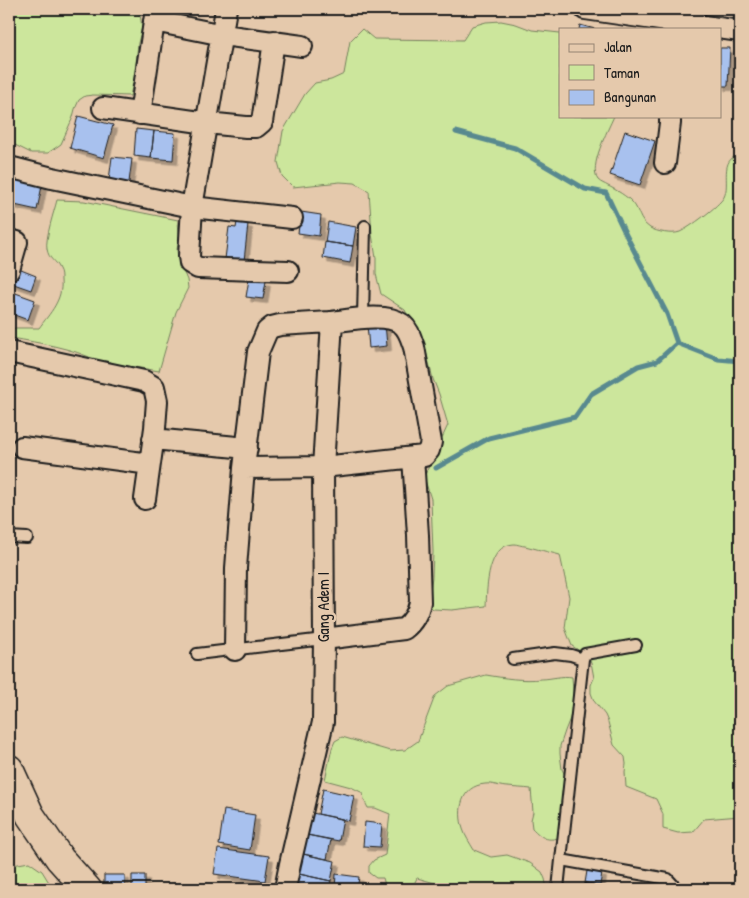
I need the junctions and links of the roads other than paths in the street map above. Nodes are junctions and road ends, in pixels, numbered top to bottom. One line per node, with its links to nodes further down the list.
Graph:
1 (226, 9): 7 (street)
2 (585, 9): 5 (street)
3 (155, 15): 7 (street); 11 (street)
4 (698, 17): 5 (street); 6 (street)
5 (666, 20)
6 (740, 31)
7 (223, 35): 8 (street); 13 (street)
8 (274, 41): 9 (street); 13 (street)
9 (302, 46)
10 (103, 108): 11 (street)
11 (140, 114): 13 (street)
12 (670, 118): 14 (street)
13 (207, 123): 16 (street)
14 (665, 163)
15 (9, 167): 16 (street)
16 (192, 207): 17 (street); 21 (street)
17 (292, 218)
18 (365, 226): 22 (lane)
19 (9, 240): 20 (street)
20 (9, 270)
21 (288, 271)
22 (363, 318): 23 (street); 28 (street)
23 (332, 322): 27 (street); 30 (street, Gang Adem I)
24 (9, 352): 25 (street)
25 (153, 438): 27 (street); 29 (street)
26 (22, 447): 29 (street)
27 (246, 448): 31 (street)
28 (413, 458): 30 (street); 35 (street)
29 (150, 464): 32 (street)
30 (323, 467): 31 (street); 35 (street, Gang Adem I)
31 (244, 468): 37 (street)
32 (145, 499)
33 (9, 537): 34 (lane)
34 (27, 538)
35 (324, 639): 37 (lane); 44 (street, Gang Adem I)
36 (636, 645): 40 (lane)
37 (234, 650): 38 (lane)
38 (197, 654)
39 (513, 659): 40 (lane)
40 (583, 659): 42 (lane)
41 (9, 769): 43 (main road)
42 (561, 860): 45 (lane); 46 (lane)
43 (87, 889)
44 (285, 889)
45 (558, 889)
46 (677, 889)

